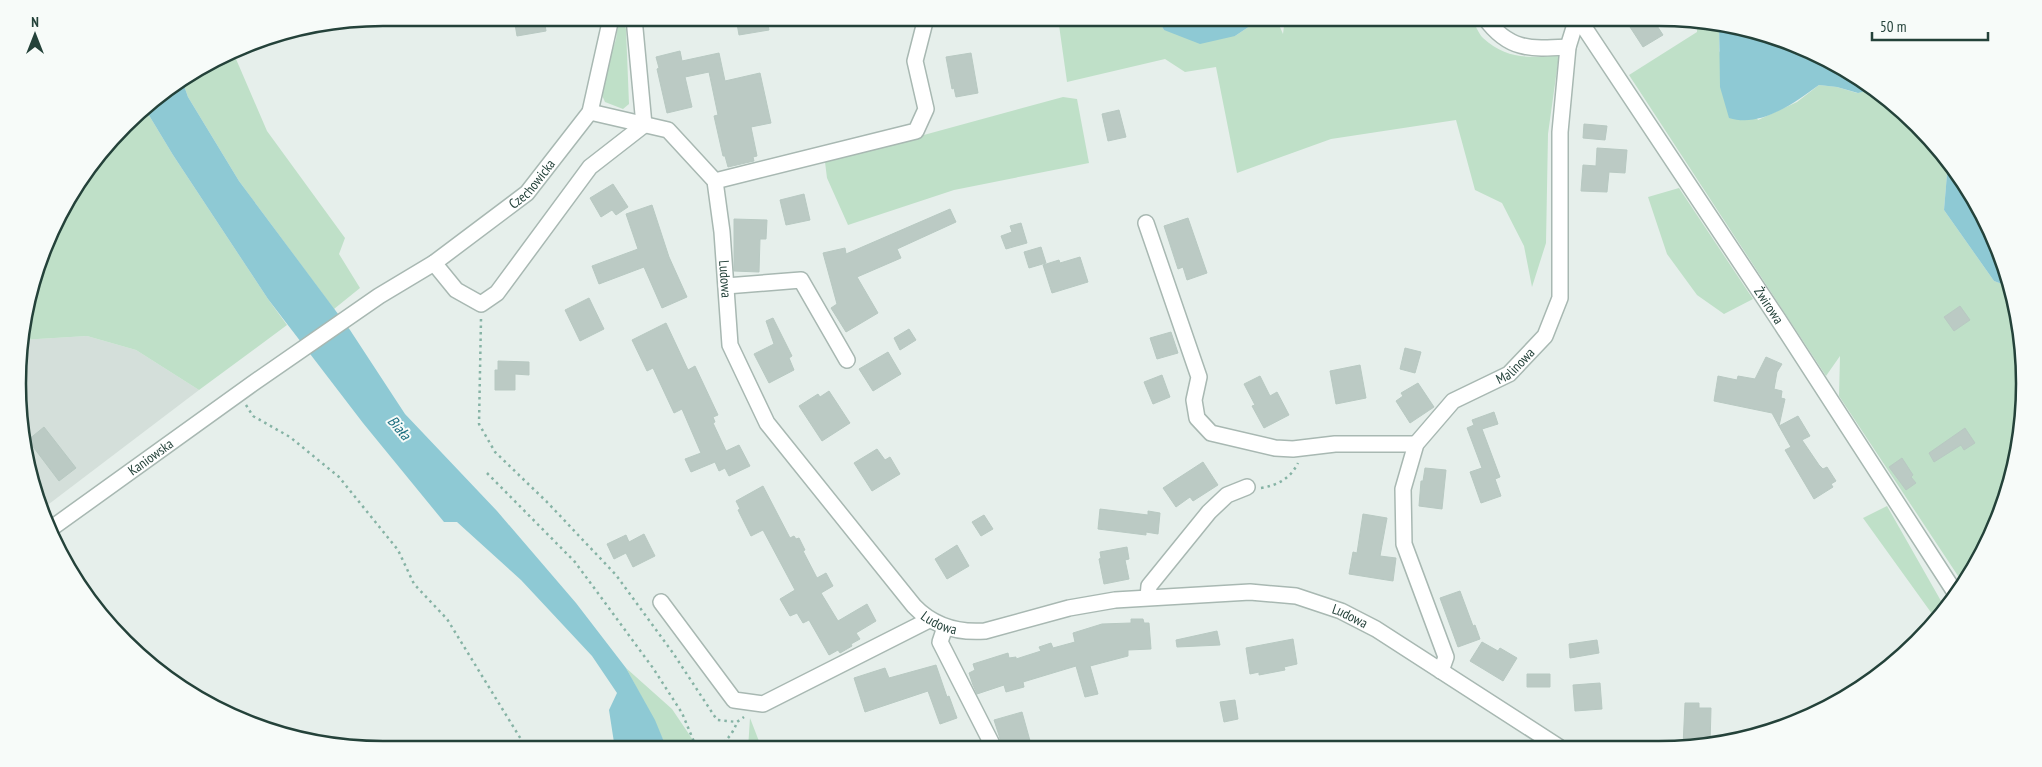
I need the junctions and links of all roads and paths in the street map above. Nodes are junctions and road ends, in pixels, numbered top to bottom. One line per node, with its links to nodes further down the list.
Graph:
1 (610, 26): 8 (street, Czechowicka)
2 (635, 26): 9 (street)
3 (924, 26): 10 (street)
4 (1492, 26): 7 (street)
5 (1575, 26): 7 (street, Malinowa)
6 (1583, 26): 23 (street, Żwirowa)
7 (1568, 47): 18 (street, Malinowa)
8 (590, 112): 9 (street); 12 (street, Czechowicka)
9 (644, 125): 10 (street); 14 (street)
10 (715, 181): 13 (street, Ludowa)
11 (1146, 223): 19 (street)
12 (434, 263): 14 (street); 16 (street, Czechowicka)
13 (726, 286): 15 (street); 26 (street, Ludowa)
14 (481, 304): 30 (path)
15 (847, 360)
16 (252, 384): 17 (street, Kaniowska)
17 (240, 393): 22 (street, Kaniowska); 31 (path)
18 (1416, 444): 19 (street); 28 (street, Malinowa)
19 (1303, 448): 21 (path)
20 (487, 473): 32 (path)
21 (1247, 487): 24 (street)
22 (55, 525)
23 (1952, 588)
24 (1148, 597): 27 (street, Ludowa); 28 (street, Ludowa)
25 (661, 602): 29 (street)
26 (929, 620): 27 (street, Ludowa); 29 (street)
27 (945, 627): 34 (street)
28 (1441, 671): 35 (street, Ludowa)
29 (763, 704): 30 (path)
30 (737, 722): 33 (path)
31 (522, 741)
32 (694, 741)
33 (725, 741)
34 (990, 741)
35 (1550, 741)

